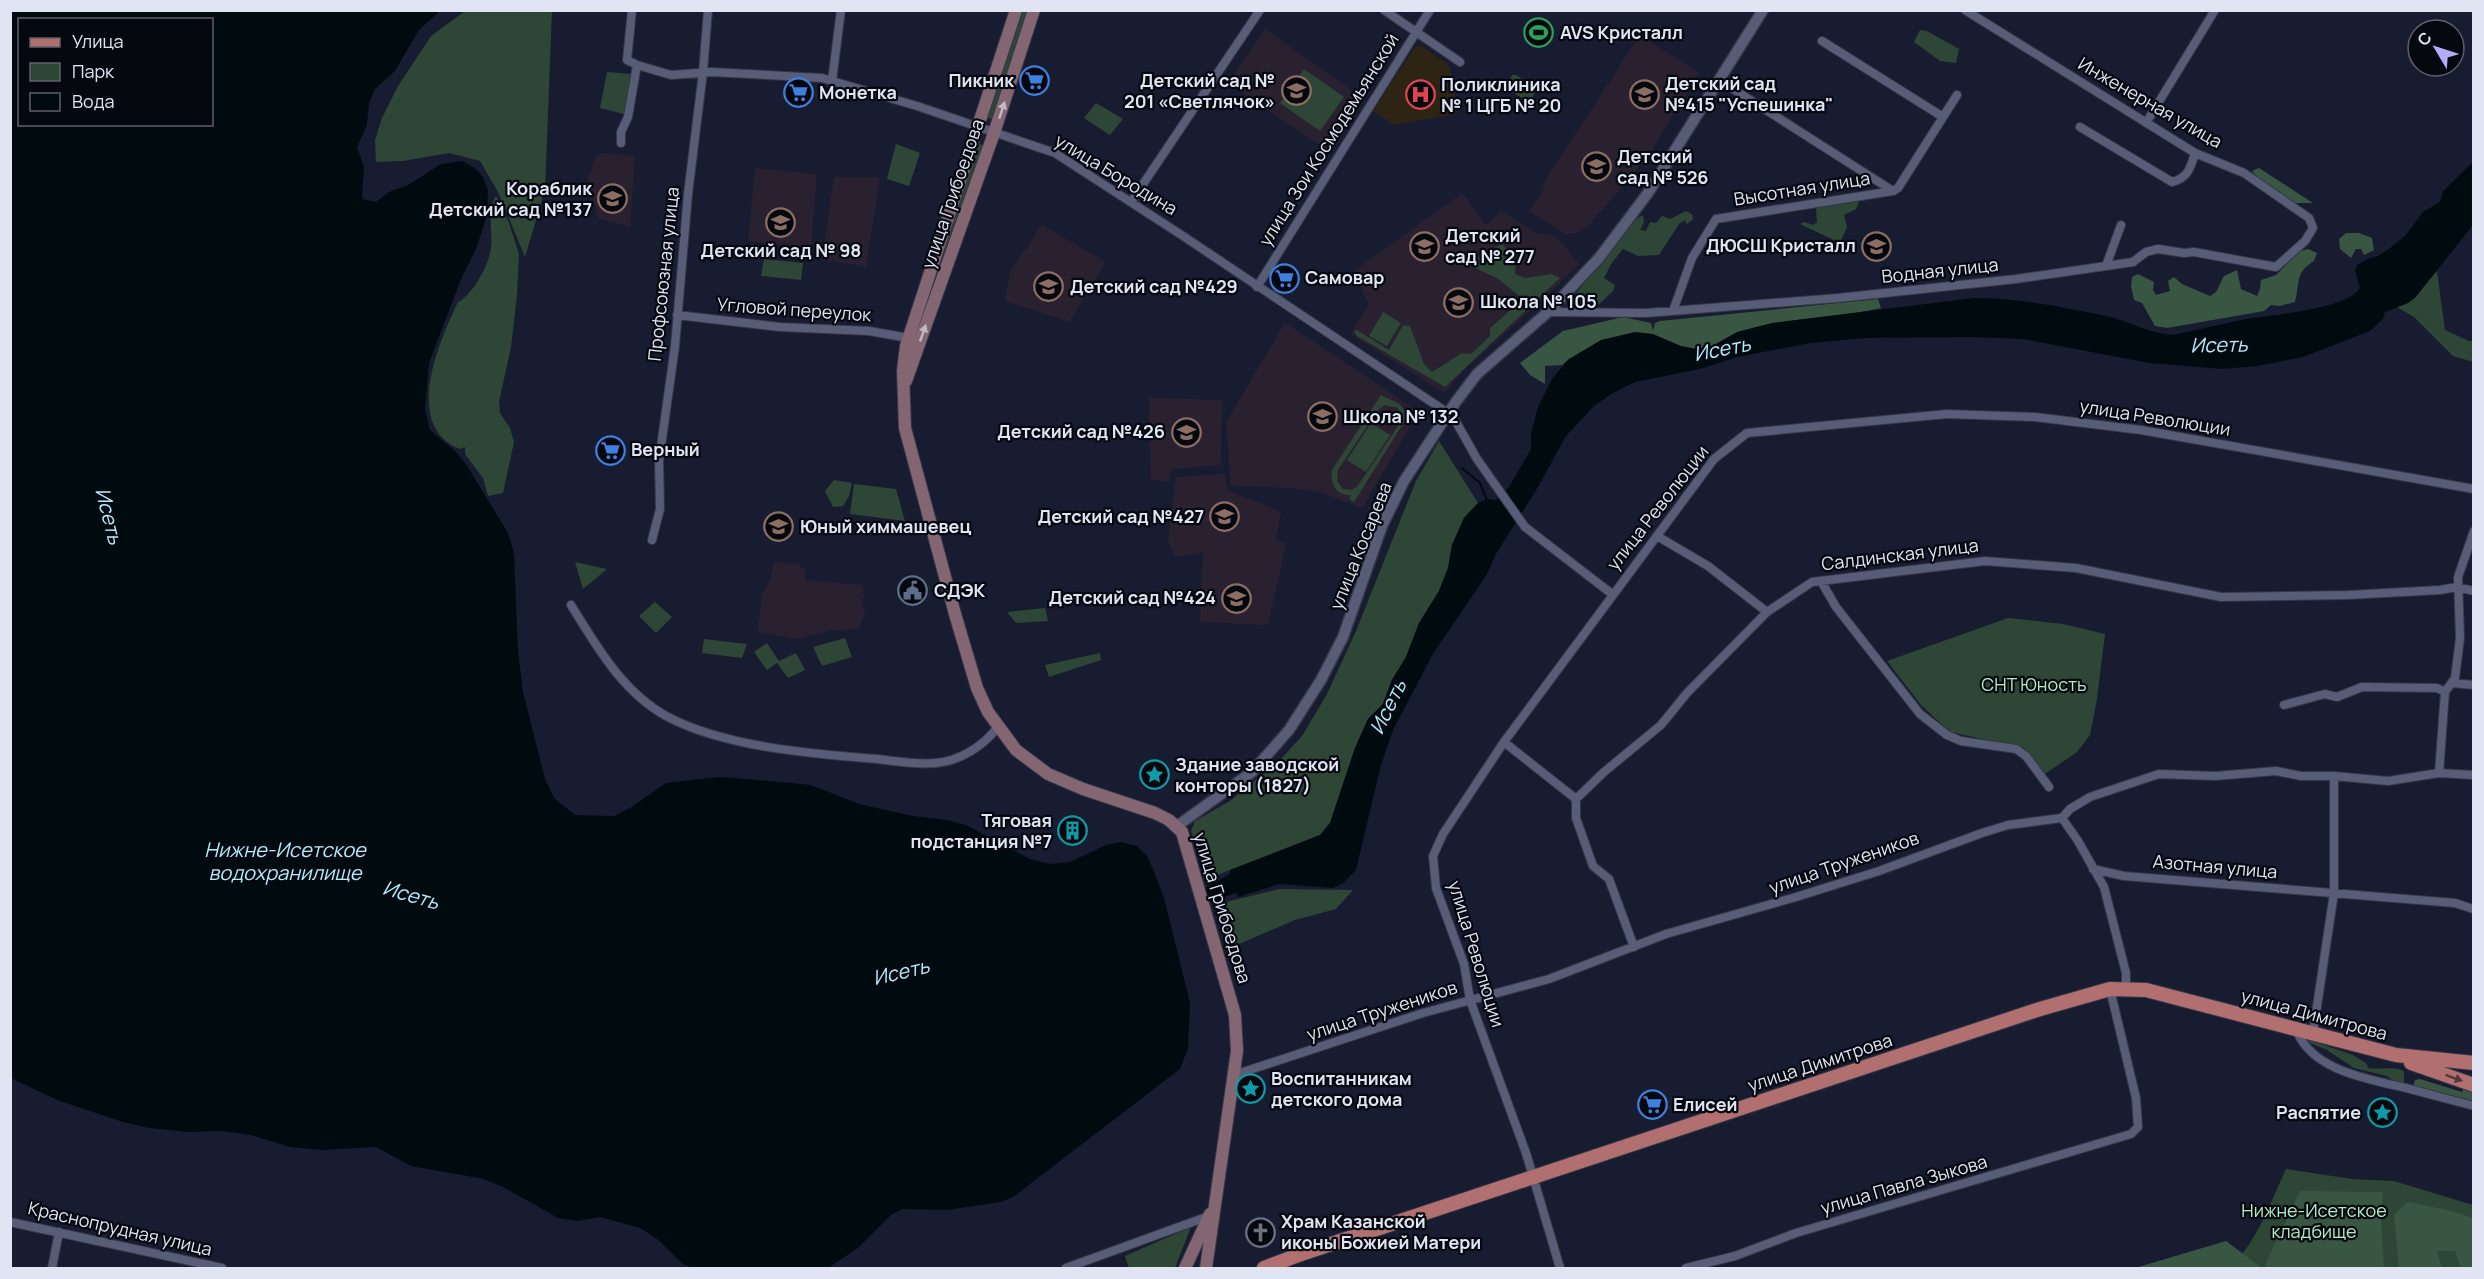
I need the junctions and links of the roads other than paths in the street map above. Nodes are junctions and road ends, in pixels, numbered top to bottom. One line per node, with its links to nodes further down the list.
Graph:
1 (632, 10): 15 (street)
2 (708, 10): 16 (street, Профсоюзная улица)
3 (841, 10): 18 (street)
4 (1016, 10): 23 (main road, улица Грибоедова)
5 (1034, 10): 24 (main road, улица Грибоедова, one-way to 5)
6 (1260, 10): 28 (street)
7 (1384, 10): 12 (street)
8 (1430, 10): 12 (street, улица Зои Космодемьянской)
9 (1763, 10): 17 (street, улица Косарева)
10 (1965, 10): 21 (street, Инженерная улица)
11 (2215, 10): 21 (street)
12 (1416, 33): 14 (street); 32 (street, улица Зои Космодемьянской)
13 (1822, 41): 20 (street)
14 (1460, 62)
15 (637, 65): 16 (street, улица Бородина); 25 (street)
16 (703, 72): 18 (street, улица Бородина); 35 (street, Профсоюзная улица)
17 (1719, 80): 27 (street); 34 (street, улица Косарева)
18 (832, 81): 23 (street, улица Бородина)
19 (1957, 95): 20 (street)
20 (1943, 117): 27 (street)
21 (2146, 123): 26 (street, Инженерная улица)
22 (2080, 127): 26 (street)
23 (976, 128): 24 (street, улица Бородина); 36 (main road, улица Грибоедова)
24 (994, 133): 28 (street, улица Бородина); 37 (main road, улица Грибоедова, one-way to 24)
25 (621, 142)
26 (2195, 153): 30 (street, Инженерная улица)
27 (1893, 191): 33 (street, Высотная улица)
28 (1131, 202): 32 (street, улица Бородина)
29 (2121, 225): 31 (street)
30 (2313, 228): 31 (street, Водная улица)
31 (2106, 266): 33 (street, Водная улица)
32 (1257, 287): 38 (street, улица Бородина)
33 (1673, 311): 34 (street, Водная улица)
34 (1548, 312): 38 (street, улица Косарева)
35 (677, 315): 36 (street, Угловой переулок); 42 (street, Профсоюзная улица)
36 (909, 338): 37 (main road, улица Грибоедова)
37 (904, 388): 53 (main road, улица Грибоедова)
38 (1448, 413): 46 (street, улица Бородина); 61 (street, улица Косарева)
39 (2474, 489): 41 (street, улица Революции)
40 (2474, 531): 44 (street)
41 (1657, 536): 46 (street, улица Революции); 48 (street)
42 (652, 540)
43 (1821, 581): 44 (street, Салдинская улица); 48 (street, Салдинская улица); 58 (street)
44 (2457, 587): 45 (street, Салдинская улица); 49 (street)
45 (2474, 591)
46 (1612, 594): 54 (street, улица Революции)
47 (571, 605): 53 (street)
48 (1767, 612): 59 (street, Салдинская улица)
49 (2452, 683): 50 (street); 51 (street)
50 (2474, 685)
51 (2445, 692): 52 (street); 55 (street)
52 (2284, 705)
53 (997, 728): 61 (main road, улица Грибоедова)
54 (1504, 742): 59 (street); 68 (street, улица Революции)
55 (2439, 773): 56 (street); 57 (street)
56 (2474, 775)
57 (2334, 776): 60 (street); 63 (street)
58 (2049, 787)
59 (1576, 799): 65 (street)
60 (2062, 818): 62 (street); 65 (street, улица Тружеников)
61 (1177, 826): 73 (main road, улица Грибоедова)
62 (2093, 869): 63 (street, Азотная улица); 66 (street)
63 (2334, 893): 64 (street, Азотная улица); 70 (street)
64 (2473, 909)
65 (1634, 947): 68 (street, улица Тружеников)
66 (2126, 988): 67 (main road, улица Димитрова); 69 (main road, улица Димитрова)
67 (2110, 989): 76 (main road, улица Димитрова); 88 (street, улица Павла Зыкова)
68 (1470, 1000): 73 (street, улица Тружеников); 76 (street, улица Революции)
69 (2296, 1028): 70 (main road, улица Димитрова); 75 (street)
70 (2313, 1033): 71 (main road, улица Димитрова)
71 (2396, 1055): 72 (main road); 74 (main road, one-way to 74)
72 (2474, 1063)
73 (1234, 1075): 77 (main road, улица Грибоедова)
74 (2474, 1085)
75 (2474, 1106)
76 (1533, 1178): 86 (main road, улица Димитрова); 87 (street, улица Революции)
77 (1215, 1202): 78 (main road, улица Грибоедова); 85 (main road, улица Грибоедова)
78 (1209, 1216): 83 (street); 84 (main road, улица Грибоедова)
79 (10, 1222): 80 (street, Краснопрудная улица)
80 (59, 1232): 81 (street); 82 (street, Краснопрудная улица)
81 (52, 1269)
82 (222, 1269)
83 (1066, 1269)
84 (1185, 1269)
85 (1206, 1269)
86 (1264, 1269)
87 (1560, 1269)
88 (1686, 1269)

